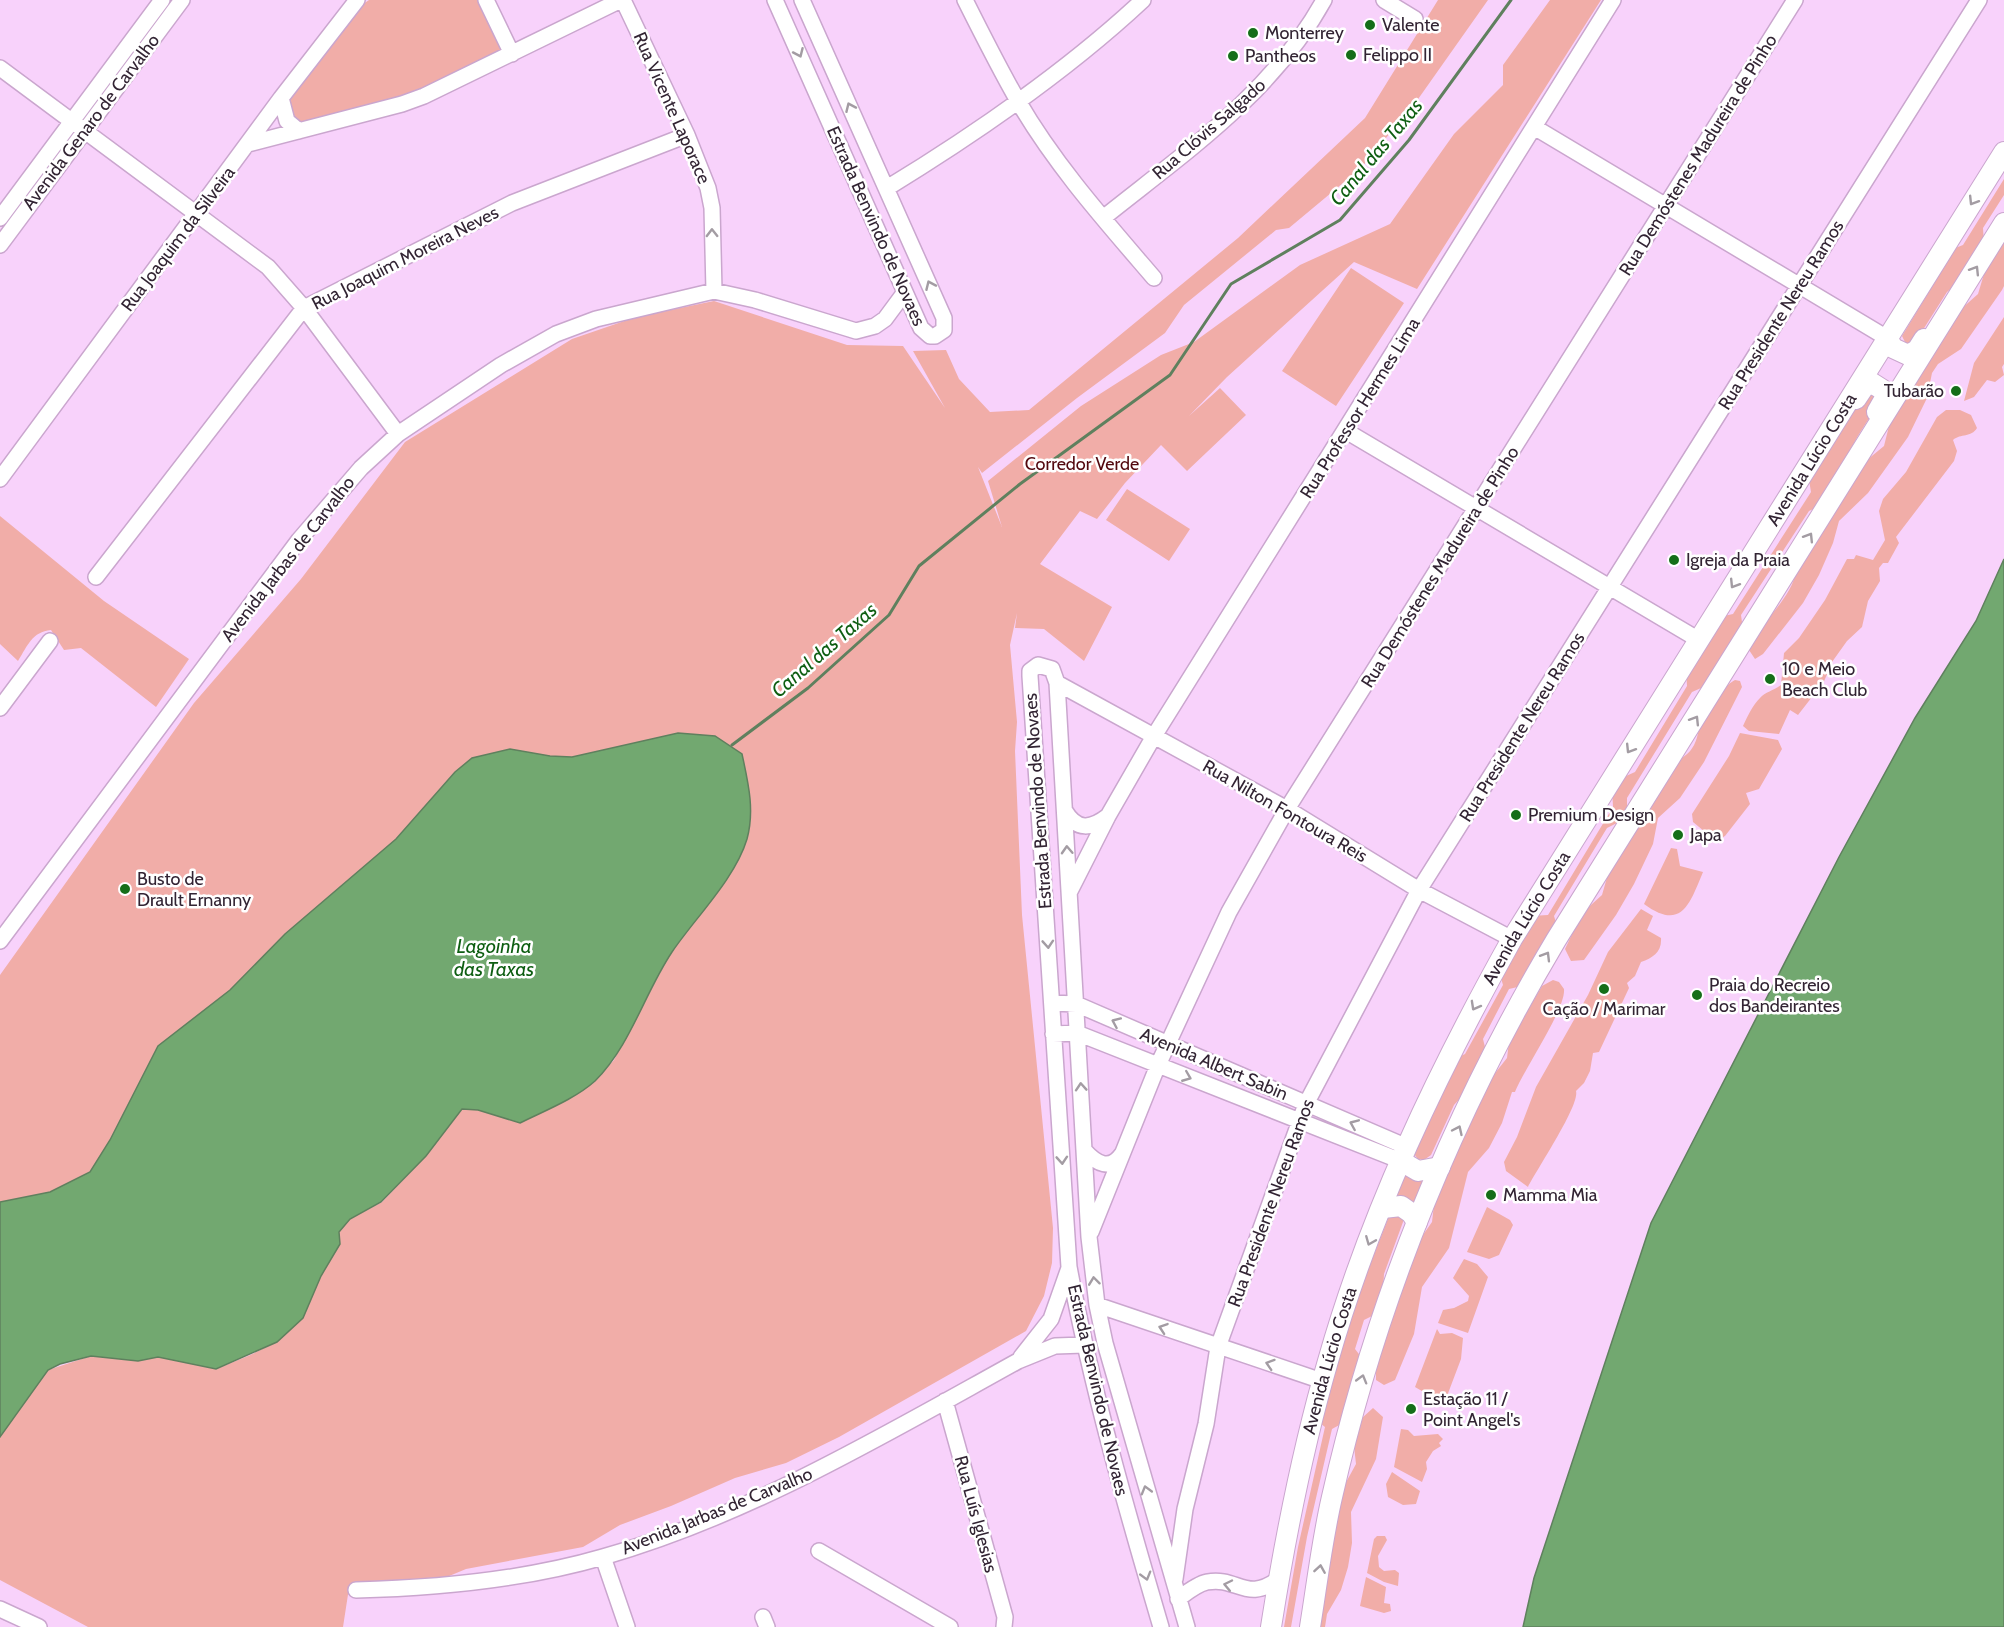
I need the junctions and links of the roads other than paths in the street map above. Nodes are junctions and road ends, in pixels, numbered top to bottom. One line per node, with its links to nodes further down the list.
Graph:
1 (162, 0): 20 (street, Avenida Genaro de Carvalho)
2 (182, 0): 23 (street, Avenida Genaro de Carvalho)
3 (357, 0): 18 (street, Rua Joaquim da Silveira)
4 (486, 0): 16 (street)
5 (622, 0): 16 (street); 24 (street, Rua Vicente Laporace)
6 (775, 0): 37 (street, Estrada Benvindo de Novaes, one-way to 37)
7 (802, 0): 27 (street, Estrada Benvindo de Novaes, one-way to 7)
8 (965, 0): 19 (street)
9 (1142, 0): 19 (street)
10 (1324, 0): 31 (street, Rua Clóvis Salgado)
11 (1384, 0): 15 (street)
12 (1613, 0): 21 (street, Rua Professor Hermes Lima)
13 (1795, 0): 28 (street, Rua Demóstenes Madureira de Pinho)
14 (1978, 0): 35 (street, Rua Presidente Nereu Ramos)
15 (1415, 19)
16 (512, 54): 22 (street)
17 (0, 68): 20 (street)
18 (281, 98): 22 (street); 25 (street, Rua Joaquim da Silveira)
19 (1018, 101): 27 (street); 31 (street)
20 (71, 123): 23 (street); 30 (street, Avenida Genaro de Carvalho)
21 (1534, 127): 28 (street); 42 (street, Rua Professor Hermes Lima)
22 (299, 131): 25 (street)
23 (84, 132): 29 (street); 33 (street, Avenida Genaro de Carvalho)
24 (687, 135): 36 (street, Rua Vicente Laporace, one-way to 24); 38 (street, Rua Joaquim Moreira Neves)
25 (248, 144): 29 (street, Rua Joaquim da Silveira)
26 (2004, 152): 40 (main road, Avenida Lúcio Costa, one-way to 40)
27 (887, 188): 37 (street, Estrada Benvindo de Novaes, one-way to 27)
28 (1665, 206): 35 (street); 46 (street, Rua Demóstenes Madureira de Pinho)
29 (198, 213): 38 (street); 45 (street, Rua Joaquim da Silveira)
30 (0, 218)
31 (1103, 218): 34 (street)
32 (2004, 224): 39 (main road, Avenida Lúcio Costa, one-way to 32)
33 (0, 245)
34 (1154, 278)
35 (1799, 287): 40 (street); 48 (street, Rua Presidente Nereu Ramos)
36 (714, 291): 37 (street, Avenida Jarbas de Carvalho); 43 (street, Avenida Jarbas de Carvalho)
37 (905, 292)
38 (304, 309): 43 (street); 47 (street, Rua Joaquim Moreira Neves)
39 (1945, 317): 40 (main road); 44 (main road, Avenida Lúcio Costa)
40 (1887, 338): 41 (main road, Avenida Lúcio Costa)
41 (1838, 417): 44 (main road); 49 (main road, Avenida Lúcio Costa, one-way to 49)
42 (1346, 431): 46 (street); 53 (street, Rua Professor Hermes Lima)
43 (399, 434): 60 (street, Avenida Jarbas de Carvalho)
44 (1869, 437): 72 (main road, Avenida Lúcio Costa, one-way to 44)
45 (0, 479)
46 (1477, 509): 48 (street); 54 (street, Rua Demóstenes Madureira de Pinho)
47 (96, 577)
48 (1610, 586): 49 (street); 57 (street, Rua Presidente Nereu Ramos)
49 (1699, 640): 59 (main road, Avenida Lúcio Costa, one-way to 59)
50 (50, 641): 52 (street)
51 (1056, 684): 53 (street, Rua Nilton Fontoura Reis); 55 (street, Estrada Benvindo de Novaes); 61 (street, Estrada Benvindo de Novaes, one-way to 61)
52 (0, 708)
53 (1154, 736): 54 (street, Rua Nilton Fontoura Reis); 56 (street, Rua Professor Hermes Lima)
54 (1287, 809): 57 (street, Rua Nilton Fontoura Reis); 65 (street, Rua Demóstenes Madureira de Pinho)
55 (1065, 811): 56 (street); 58 (street, Estrada Benvindo de Novaes, one-way to 55)
56 (1108, 816): 58 (street, Rua Professor Hermes Lima)
57 (1419, 890): 59 (street, Rua Nilton Fontoura Reis); 67 (street, Rua Presidente Nereu Ramos)
58 (1069, 894): 62 (street, Estrada Benvindo de Novaes)
59 (1512, 939): 71 (main road, Avenida Lúcio Costa, one-way to 71)
60 (0, 941)
61 (1052, 1004): 62 (street, Avenida Albert Sabin); 64 (street, Estrada Benvindo de Novaes)
62 (1076, 1004): 63 (street, Estrada Benvindo de Novaes); 65 (street, Avenida Albert Sabin, one-way to 62)
63 (1077, 1033): 64 (street, Avenida Albert Sabin); 66 (street, Avenida Albert Sabin); 69 (street, Estrada Benvindo de Novaes, one-way to 63)
64 (1053, 1034): 76 (street, Estrada Benvindo de Novaes, one-way to 76)
65 (1167, 1045): 66 (street, Rua Demóstenes Madureira de Pinho); 67 (street, Avenida Albert Sabin)
66 (1158, 1065): 68 (street, Avenida Albert Sabin, one-way to 68); 70 (street, Rua Demóstenes Madureira de Pinho)
67 (1306, 1104): 68 (street, Rua Presidente Nereu Ramos); 71 (street, Avenida Albert Sabin, one-way to 67)
68 (1299, 1122): 71 (street, Avenida Albert Sabin); 79 (street, Rua Presidente Nereu Ramos)
69 (1086, 1150): 70 (street); 75 (street, Estrada Benvindo de Novaes)
70 (1122, 1154): 75 (street, Rua Demóstenes Madureira de Pinho)
71 (1404, 1154): 72 (main road); 73 (main road, Avenida Lúcio Costa)
72 (1440, 1167): 74 (main road, Avenida Lúcio Costa)
73 (1383, 1208): 74 (main road); 81 (main road, Avenida Lúcio Costa, one-way to 81)
74 (1417, 1222): 98 (main road, Avenida Lúcio Costa, one-way to 74)
75 (1089, 1237): 77 (street, Estrada Benvindo de Novaes, one-way to 75)
76 (1069, 1267): 78 (street, Estrada Benvindo de Novaes); 80 (street, Avenida Jarbas de Carvalho)
77 (1097, 1305): 79 (street, one-way to 77); 84 (street, Estrada Benvindo de Novaes, one-way to 77)
78 (1084, 1345): 80 (street, Avenida Jarbas de Carvalho); 95 (street, Estrada Benvindo de Novaes, one-way to 95)
79 (1218, 1347): 81 (street, one-way to 79); 83 (street, Rua Presidente Nereu Ramos)
80 (1018, 1361): 82 (street, Avenida Jarbas de Carvalho)
81 (1322, 1382): 87 (main road, Avenida Lúcio Costa)
82 (945, 1401): 86 (street, Avenida Jarbas de Carvalho); 94 (street, Rua Luís Iglesias)
83 (1185, 1509): 84 (street); 89 (street, Rua Presidente Nereu Ramos)
84 (1153, 1515): 89 (street, Estrada Benvindo de Novaes)
85 (819, 1551): 91 (street)
86 (603, 1557): 88 (street, Avenida Jarbas de Carvalho); 93 (street)
87 (1280, 1578): 89 (street, one-way to 89); 97 (main road, Avenida Lúcio Costa)
88 (356, 1590)
89 (1176, 1592): 96 (street, Estrada Benvindo de Novaes)
90 (0, 1609): 92 (street)
91 (947, 1626)
92 (39, 1627)
93 (627, 1627)
94 (1005, 1627)
95 (1161, 1627)
96 (1186, 1627)
97 (1271, 1627)
98 (1310, 1627)

